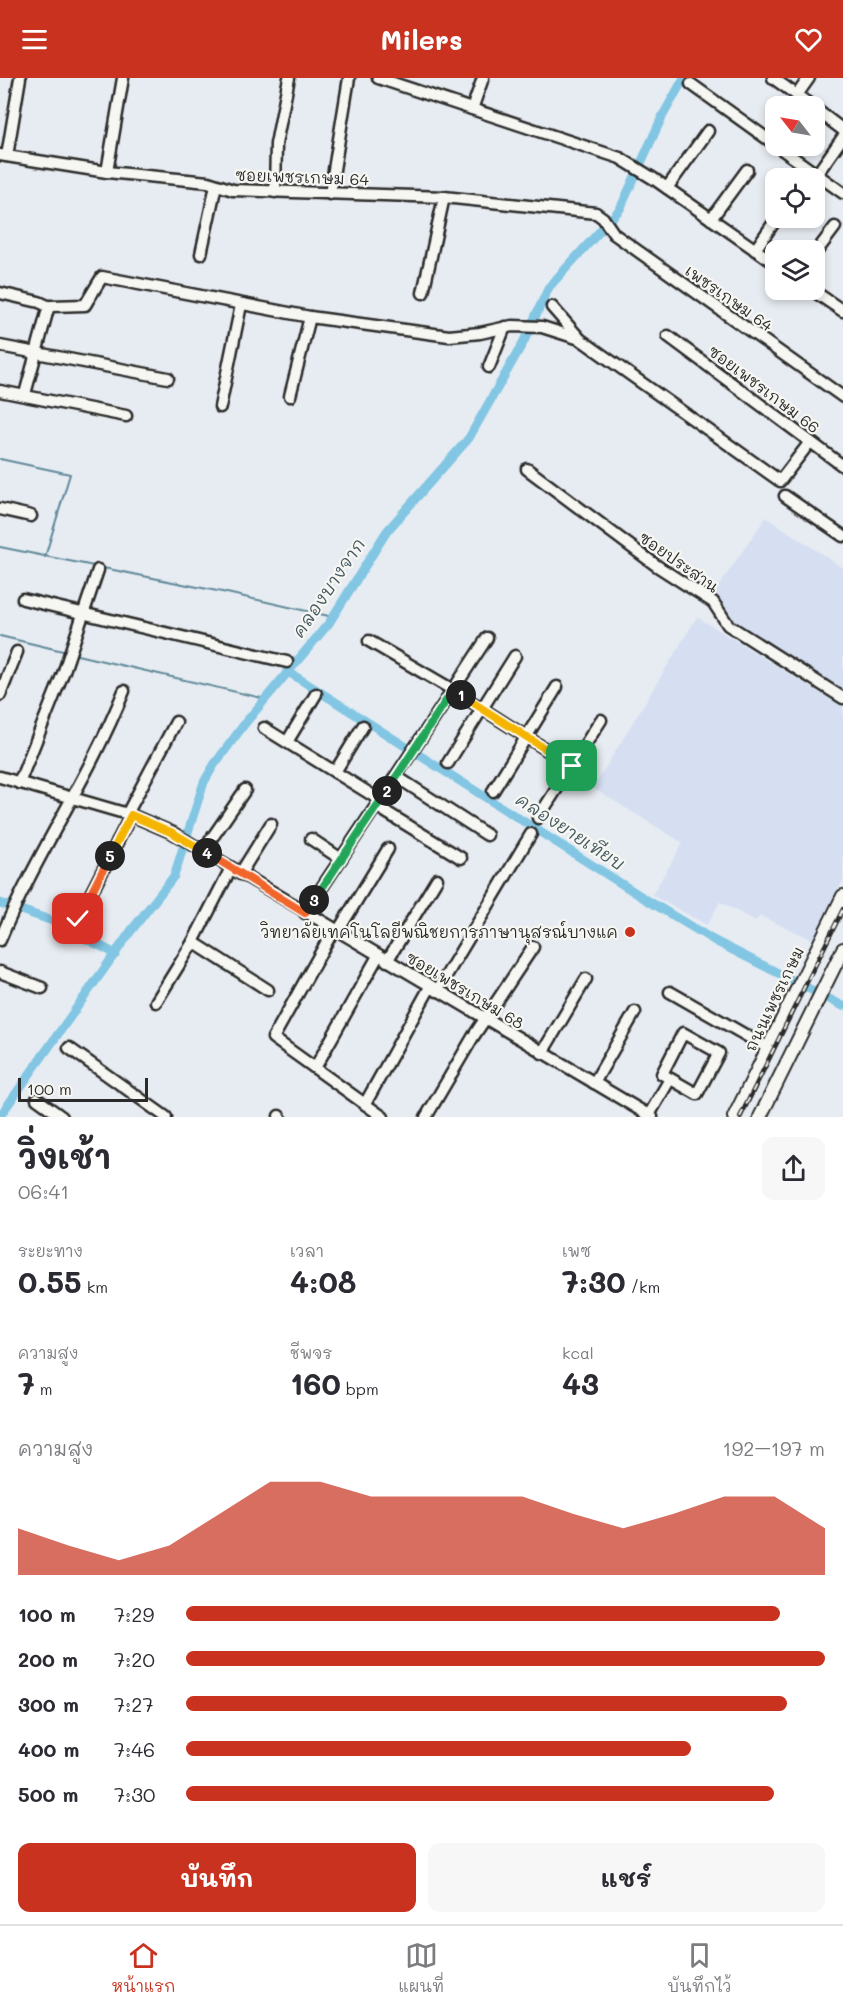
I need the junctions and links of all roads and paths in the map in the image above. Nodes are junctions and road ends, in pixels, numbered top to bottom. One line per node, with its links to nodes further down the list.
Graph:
1 (20, 78): 17 (street)
2 (123, 78): 22 (street)
3 (290, 78): 26 (street)
4 (349, 78): 28 (street)
5 (378, 78): 11 (street)
6 (483, 78): 11 (street)
7 (773, 78): 10 (street)
8 (809, 78): 10 (street)
9 (691, 84): 15 (street)
10 (797, 96)
11 (472, 109): 25 (street)
12 (825, 116): 13 (street)
13 (843, 130)
14 (708, 131): 25 (street)
15 (765, 137)
16 (843, 137): 20 (street)
17 (4, 156): 22 (street, ซอยเพชรเกษม 64)
18 (792, 156): 19 (street)
19 (809, 168)
20 (821, 168)
21 (747, 170): 31 (street)
22 (107, 172): 24 (street, ซอยเพชรเกษม 64)
23 (825, 180): 27 (street)
24 (216, 185): 26 (street, ซอยเพชรเกษม 64); 36 (street)
25 (667, 188): 31 (street)
26 (275, 192): 28 (street, ซอยเพชรเกษม 64)
27 (843, 193)
28 (330, 194): 29 (street, ซอยเพชรเกษม 64)
29 (444, 197): 30 (street, ซอยเพชรเกษม 64); 39 (street)
30 (603, 218): 56 (street, เพชรเกษม 64)
31 (711, 219): 35 (street)
32 (835, 227): 34 (street)
33 (770, 228): 35 (street)
34 (825, 240)
35 (755, 250): 37 (street)
36 (201, 254)
37 (765, 257)
38 (0, 293): 42 (street)
39 (423, 293)
40 (825, 298): 44 (street)
41 (241, 305): 42 (street); 45 (street); 57 (street)
42 (50, 307): 50 (street)
43 (552, 307): 48 (street)
44 (842, 309)
45 (310, 317): 46 (street); 55 (street)
46 (508, 327): 48 (street); 51 (street)
47 (668, 336): 59 (street, ซอยเพชรเกษม 66)
48 (580, 339): 59 (street)
49 (0, 346): 50 (street)
50 (36, 352): 52 (street); 54 (street)
51 (489, 367)
52 (168, 378)
53 (0, 391): 54 (street)
54 (25, 394): 58 (street)
55 (290, 396)
56 (843, 397)
57 (220, 407)
58 (126, 416)
59 (810, 442): 60 (street, ซอยเพชรเกษม 66)
60 (843, 466)
61 (526, 469): 79 (street, ซอยประสาน)
62 (785, 496): 65 (street)
63 (0, 509): 64 (street)
64 (31, 516)
65 (841, 531)
66 (98, 570): 68 (street)
67 (23, 599): 68 (street)
68 (85, 613): 73 (street); 92 (street)
69 (487, 638): 75 (street)
70 (369, 642): 75 (street)
71 (17, 652): 78 (street)
72 (515, 656): 80 (street)
73 (287, 662)
74 (557, 687): 85 (street)
75 (453, 690): 80 (street); 90 (street)
76 (124, 691): 95 (street)
77 (316, 694): 86 (street)
78 (0, 695)
79 (843, 698)
80 (482, 708): 85 (street); 87 (street)
81 (601, 720): 88 (street)
82 (176, 722): 97 (street)
83 (363, 726): 89 (street)
84 (264, 728): 86 (street)
85 (526, 736): 88 (street); 94 (street)
86 (288, 742): 89 (street)
87 (448, 763)
88 (572, 766): 98 (street)
89 (335, 772): 96 (street)
90 (400, 772): 96 (street); 101 (street)
91 (0, 777): 92 (street, ซอยเพชรเกษม 68)
92 (20, 783): 95 (street, ซอยเพชรเกษม 68)
93 (245, 790): 103 (street)
94 (493, 791)
95 (72, 798): 97 (street, ซอยเพชรเกษม 68); 111 (street)
96 (378, 803): 105 (street); 106 (street)
97 (129, 814): 103 (street, ซอยเพชรเกษม 68); 112 (street)
98 (538, 818)
99 (271, 824): 107 (street)
100 (531, 834): 122 (street)
101 (488, 835)
102 (311, 839): 106 (street)
103 (200, 849): 107 (street, ซอยเพชรเกษม 68)
104 (388, 849): 113 (street)
105 (461, 858)
106 (341, 859): 110 (street)
107 (236, 871): 110 (street, ซอยเพชรเกษม 68); 115 (street)
108 (437, 879): 118 (street)
109 (843, 896): 129 (main road, ถนนเพชรเกษม)
110 (305, 913): 113 (street, ซอยเพชรเกษม 68)
111 (7, 914): 114 (street)
112 (78, 919)
113 (336, 930): 118 (street, ซอยเพชรเกษม 68); 131 (street)
114 (0, 940)
115 (194, 942): 123 (street); 125 (street)
116 (533, 947): 127 (street)
117 (843, 949): 142 (main road)
118 (382, 959): 122 (street, ซอยเพชรเกษม 68); 131 (street)
119 (0, 972): 121 (street)
120 (586, 979): 130 (street)
121 (42, 988)
122 (434, 989): 127 (street, ซอยเพชรเกษม 68); 135 (street)
123 (268, 990)
124 (670, 992): 129 (street)
125 (156, 1002)
126 (635, 1012): 133 (street)
127 (485, 1020): 130 (street, ซอยเพชรเกษม 68); 140 (street)
128 (69, 1048): 138 (street)
129 (768, 1048): 141 (main road, ถนนเพชรเกษม)
130 (542, 1053): 133 (street, ซอยเพชรเกษม 68)
131 (315, 1068): 135 (street)
132 (670, 1079): 132 (street); 136 (street)
133 (594, 1083): 136 (street, ซอยเพชรเกษม 68)
134 (37, 1099): 137 (street)
135 (365, 1104): 139 (street)
136 (651, 1116)
137 (62, 1117)
138 (166, 1117)
139 (383, 1117)
140 (426, 1117)
141 (734, 1117)
142 (760, 1117)

